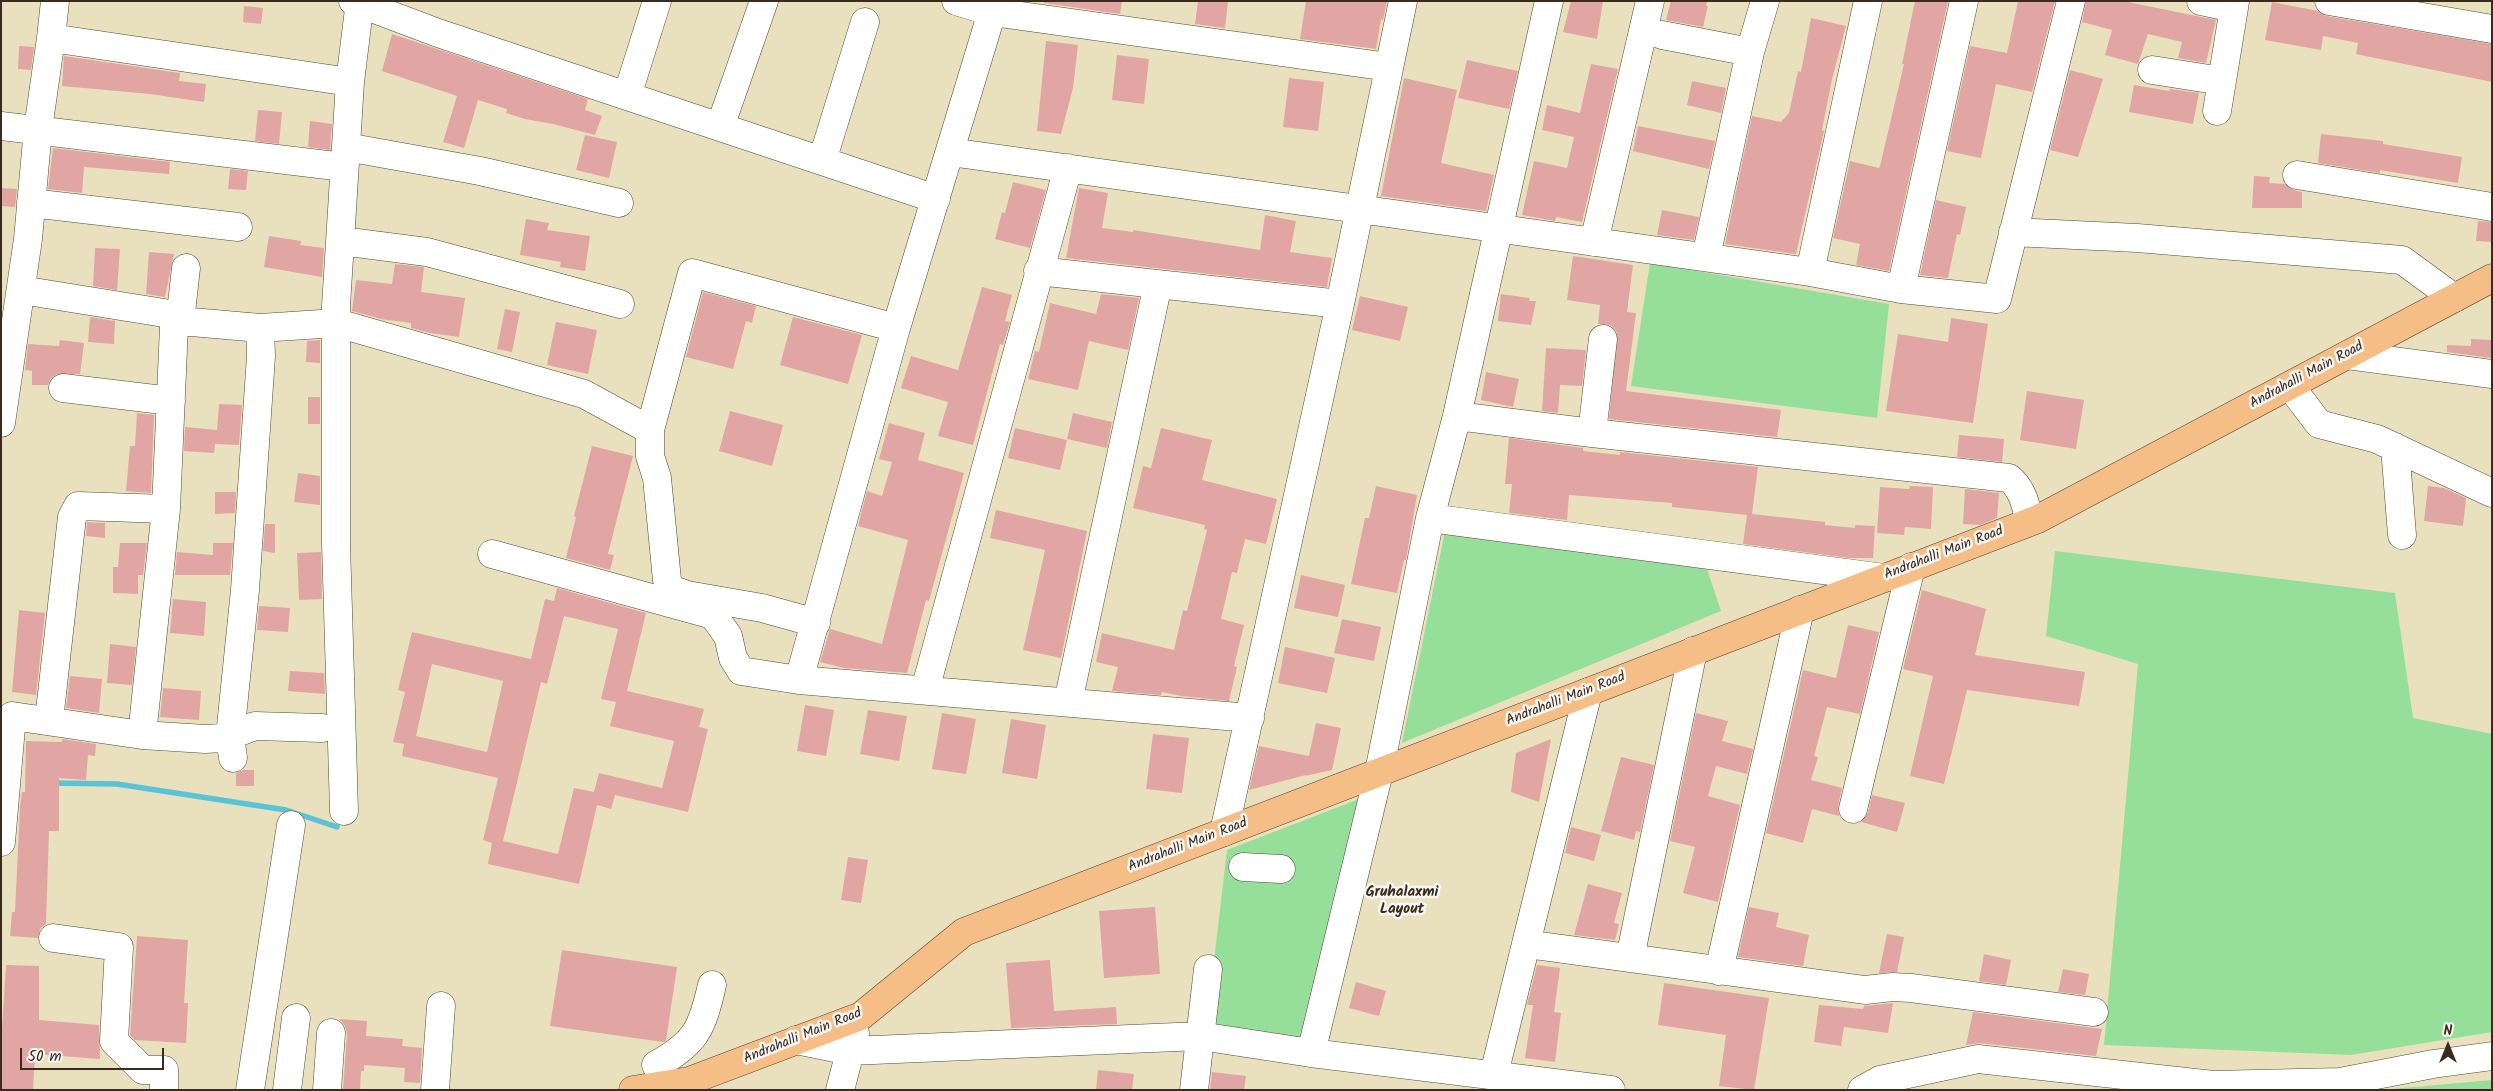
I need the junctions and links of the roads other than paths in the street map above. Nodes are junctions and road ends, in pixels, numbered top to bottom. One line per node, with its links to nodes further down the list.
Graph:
1 (55, 1): 20 (street)
2 (657, 1): 26 (street)
3 (764, 1): 29 (street)
4 (956, 1): 16 (street)
5 (1403, 1): 22 (street)
6 (1549, 1): 42 (street)
7 (1650, 1): 45 (street)
8 (1765, 1): 21 (street)
9 (1868, 1): 49 (street)
10 (1964, 1): 52 (street)
11 (2071, 1): 43 (street)
12 (2201, 1): 15 (street)
13 (2329, 1): 18 (street)
14 (358, 2): 24 (street); 26 (street)
15 (2234, 5): 25 (street)
16 (992, 12): 22 (street); 31 (street)
17 (865, 22): 33 (street)
18 (2492, 29)
19 (1662, 35): 21 (street)
20 (51, 38): 24 (street); 30 (street)
21 (1750, 52): 46 (street)
22 (1389, 67): 40 (street)
23 (2152, 70): 25 (street)
24 (350, 82): 32 (street)
25 (2222, 82): 27 (street)
26 (627, 96): 29 (street)
27 (2217, 111)
28 (1, 126): 30 (street)
29 (720, 127): 33 (street)
30 (38, 129): 32 (street); 37 (street)
31 (950, 152): 34 (street); 36 (street)
32 (345, 157): 38 (street); 44 (street)
33 (822, 161): 36 (street)
34 (1068, 168): 40 (street); 48 (street)
35 (2298, 175): 39 (street)
36 (936, 199): 60 (street)
37 (31, 203): 41 (street); 53 (street)
38 (619, 203)
39 (2492, 207)
40 (1360, 209): 42 (street); 56 (street)
41 (238, 227)
42 (1498, 229): 45 (street); 67 (street)
43 (2013, 232): 52 (street); 54 (street)
44 (341, 241): 55 (street); 58 (street)
45 (1594, 242): 46 (street)
46 (1706, 257): 49 (street)
47 (186, 268): 57 (street)
48 (1038, 271): 51 (street); 84 (street)
49 (1810, 272): 52 (street)
50 (2492, 278): 54 (main road, Andrahalli Main Road)
51 (1158, 284): 56 (street); 86 (street)
52 (1901, 288)
53 (21, 290): 57 (street); 68 (street)
54 (2454, 298): 62 (main road, Andrahalli Main Road)
55 (620, 304)
56 (1340, 304): 87 (street)
57 (180, 321): 59 (street); 66 (street)
58 (337, 323): 59 (street); 69 (street); 95 (street)
59 (260, 328): 91 (street)
60 (896, 328): 69 (street); 81 (street)
61 (1603, 339): 70 (street)
62 (2348, 355): 63 (street); 64 (main road, Andrahalli Main Road)
63 (2492, 374)
64 (2290, 386): 71 (street); 75 (main road, Andrahalli Main Road)
65 (63, 388): 66 (street)
66 (171, 401): 73 (street)
67 (1457, 416): 70 (street); 74 (street)
68 (1, 422)
69 (650, 430): 81 (street)
70 (1592, 433): 75 (street)
71 (2395, 447): 72 (street); 76 (street)
72 (2492, 493)
73 (166, 509): 88 (street); 90 (street)
74 (1430, 518): 79 (street); 92 (street)
75 (2029, 522): 78 (main road, Andrahalli Main Road)
76 (2402, 534)
77 (492, 554): 83 (street)
78 (1911, 567): 79 (main road, Andrahalli Main Road); 94 (street)
79 (1884, 578): 80 (main road, Andrahalli Main Road)
80 (1800, 610): 82 (main road, Andrahalli Main Road); 105 (street)
81 (816, 623): 83 (street)
82 (1693, 651): 85 (main road, Andrahalli Main Road); 103 (street)
83 (800, 680): 84 (street)
84 (925, 690): 86 (street)
85 (1588, 692): 92 (main road, Andrahalli Main Road); 102 (street)
86 (1068, 702): 87 (street)
87 (1250, 718): 97 (street)
88 (49, 720): 90 (street); 93 (street)
89 (322, 728): 91 (street)
90 (142, 735): 91 (street)
91 (231, 746)
92 (1379, 772): 97 (main road, Andrahalli Main Road); 116 (street)
93 (5, 777): 98 (street)
94 (1853, 809)
95 (344, 811)
96 (291, 825): 123 (street)
97 (1224, 832): 109 (main road, Andrahalli Main Road)
98 (1, 842)
99 (1243, 867): 100 (street)
100 (1280, 870)
101 (53, 938): 122 (street)
102 (1526, 944): 103 (street); 119 (street)
103 (1630, 958): 105 (street)
104 (1208, 969): 112 (street)
105 (1719, 971): 108 (street)
106 (712, 985): 115 (street)
107 (441, 1006): 126 (street)
108 (2094, 1012)
109 (861, 1016): 113 (main road, Andrahalli Main Road); 114 (street)
110 (296, 1018): 124 (street)
111 (331, 1033): 125 (street)
112 (1200, 1036): 114 (street); 116 (street); 129 (street)
113 (796, 1040): 114 (street); 120 (main road, Andrahalli Main Road)
114 (850, 1051): 128 (street)
115 (680, 1052): 118 (street); 120 (street)
116 (1311, 1053): 119 (street)
117 (2492, 1056): 131 (street)
118 (656, 1065)
119 (1494, 1074): 121 (street)
120 (688, 1086): 127 (main road, Andrahalli Main Road)
121 (1550, 1086): 130 (street)
122 (164, 1090)
123 (250, 1090)
124 (288, 1090)
125 (327, 1090)
126 (435, 1090)
127 (633, 1090)
128 (840, 1090)
129 (1194, 1090)
130 (1611, 1090)
131 (1862, 1090)

